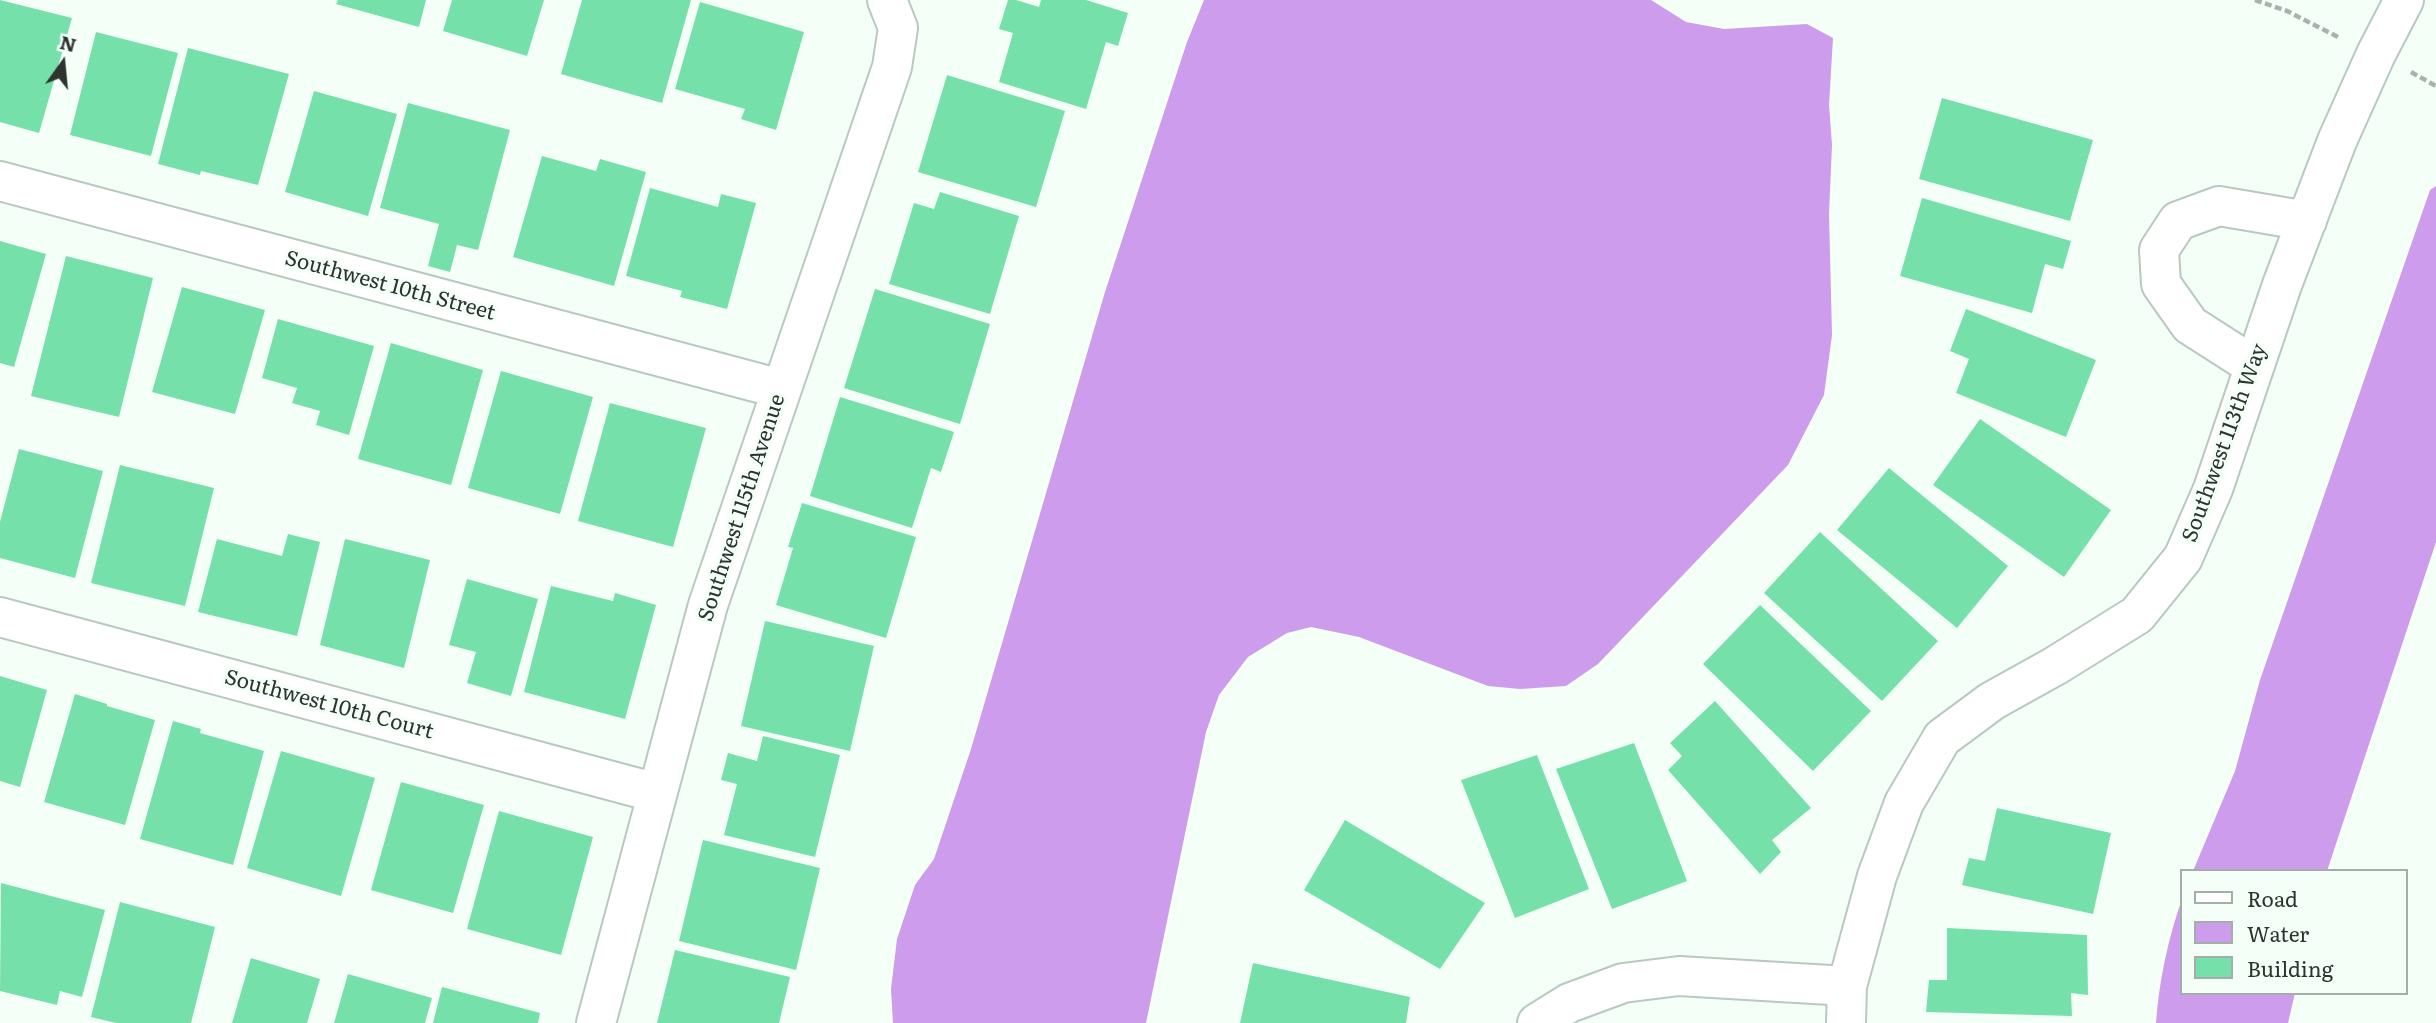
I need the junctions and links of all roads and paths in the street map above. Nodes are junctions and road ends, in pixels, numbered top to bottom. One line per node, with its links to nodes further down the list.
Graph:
1 (887, 0): 8 (street, Southwest 115th Avenue)
2 (2255, 0): 4 (path)
3 (2404, 0): 4 (street, Southwest 113th Way)
4 (2376, 54): 6 (street, Southwest 113th Way)
5 (0, 181): 8 (street, Southwest 10th Street)
6 (2307, 221): 7 (street, Southwest 113th Way); 7 (street)
7 (2254, 366): 11 (street, Southwest 113th Way)
8 (781, 389): 10 (street, Southwest 115th Avenue)
9 (0, 617): 10 (street, Southwest 10th Court)
10 (657, 793): 12 (street, Southwest 115th Avenue)
11 (1847, 1005): 13 (street)
12 (596, 1023)
13 (1537, 1023)

